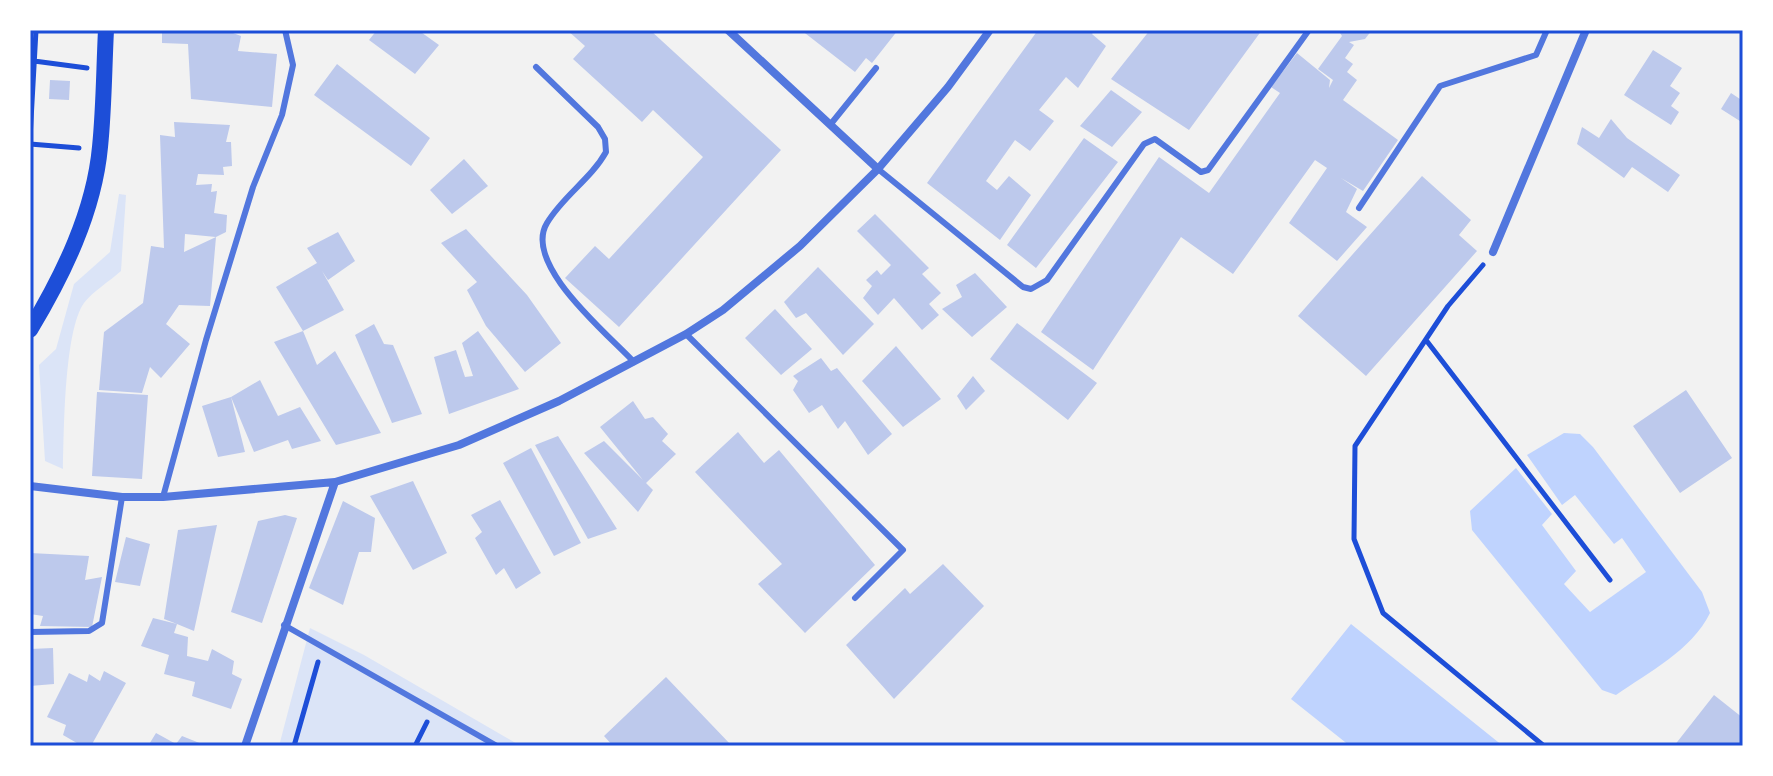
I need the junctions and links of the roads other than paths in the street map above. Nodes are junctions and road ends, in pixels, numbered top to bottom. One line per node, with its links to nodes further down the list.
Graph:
1 (106, 30): 14 (main road)
2 (285, 30): 20 (lane)
3 (728, 30): 10 (street)
4 (990, 30): 11 (street)
5 (1309, 30): 11 (lane)
6 (1547, 30): 12 (lane)
7 (1586, 30): 13 (street)
8 (536, 67): 16 (lane)
9 (876, 68): 10 (lane)
10 (830, 125): 11 (street)
11 (878, 169): 15 (street)
12 (1359, 208)
13 (1493, 252)
14 (30, 330)
15 (686, 334): 16 (street); 21 (lane)
16 (634, 362): 17 (street)
17 (335, 482): 20 (street); 22 (street)
18 (30, 486): 19 (street)
19 (122, 497): 20 (street); 23 (lane)
20 (163, 497)
21 (855, 598)
22 (284, 625): 24 (street); 25 (lane)
23 (30, 632)
24 (245, 746)
25 (497, 746)

